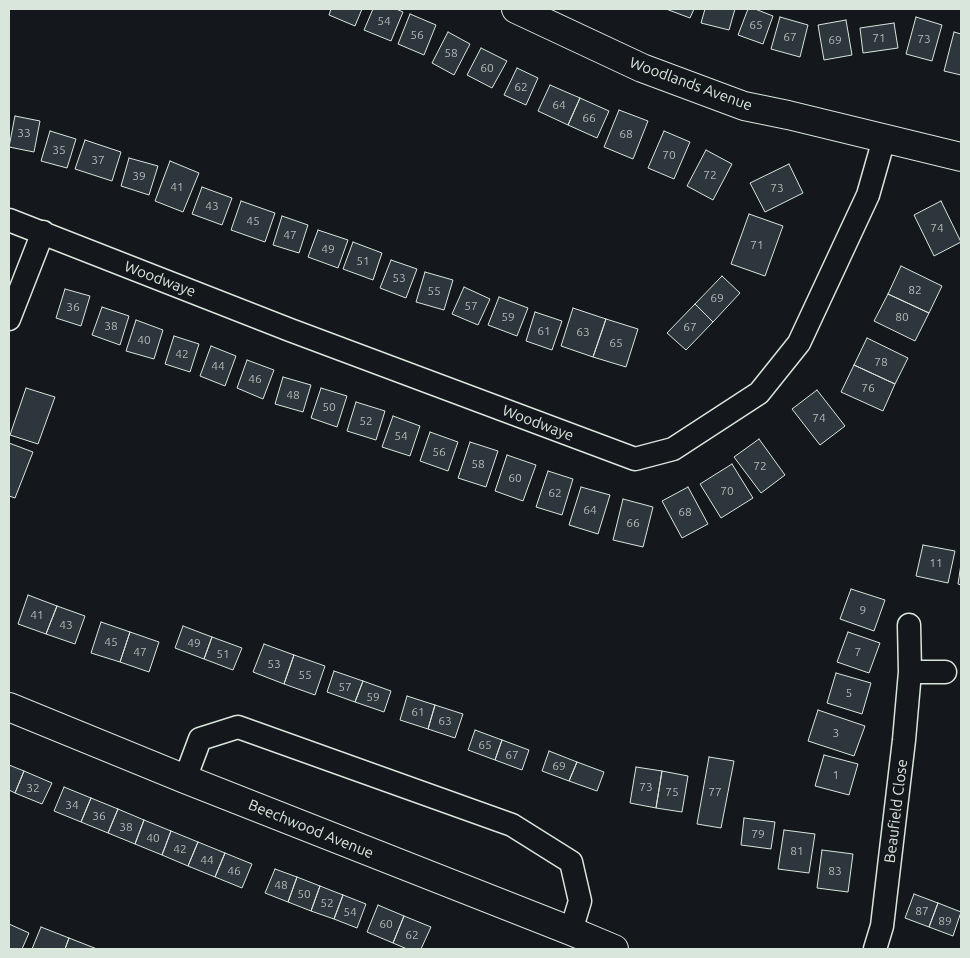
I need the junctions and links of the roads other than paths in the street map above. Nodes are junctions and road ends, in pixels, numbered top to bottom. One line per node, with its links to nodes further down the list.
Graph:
1 (516, 9): 2 (street, Woodlands Avenue)
2 (884, 139): 3 (street, Woodlands Avenue); 5 (street, Woodwaye)
3 (961, 157)
4 (9, 220): 5 (street, Woodwaye)
5 (43, 232): 6 (street)
6 (9, 319)
7 (909, 625): 8 (street, Beaufield Close)
8 (910, 672): 9 (street); 14 (street, Beaufield Close)
9 (944, 672)
10 (9, 707): 11 (street, Beechwood Avenue)
11 (185, 779): 12 (street, Beechwood Avenue); 12 (street)
12 (571, 931): 13 (street, Beechwood Avenue)
13 (614, 949)
14 (875, 949)

